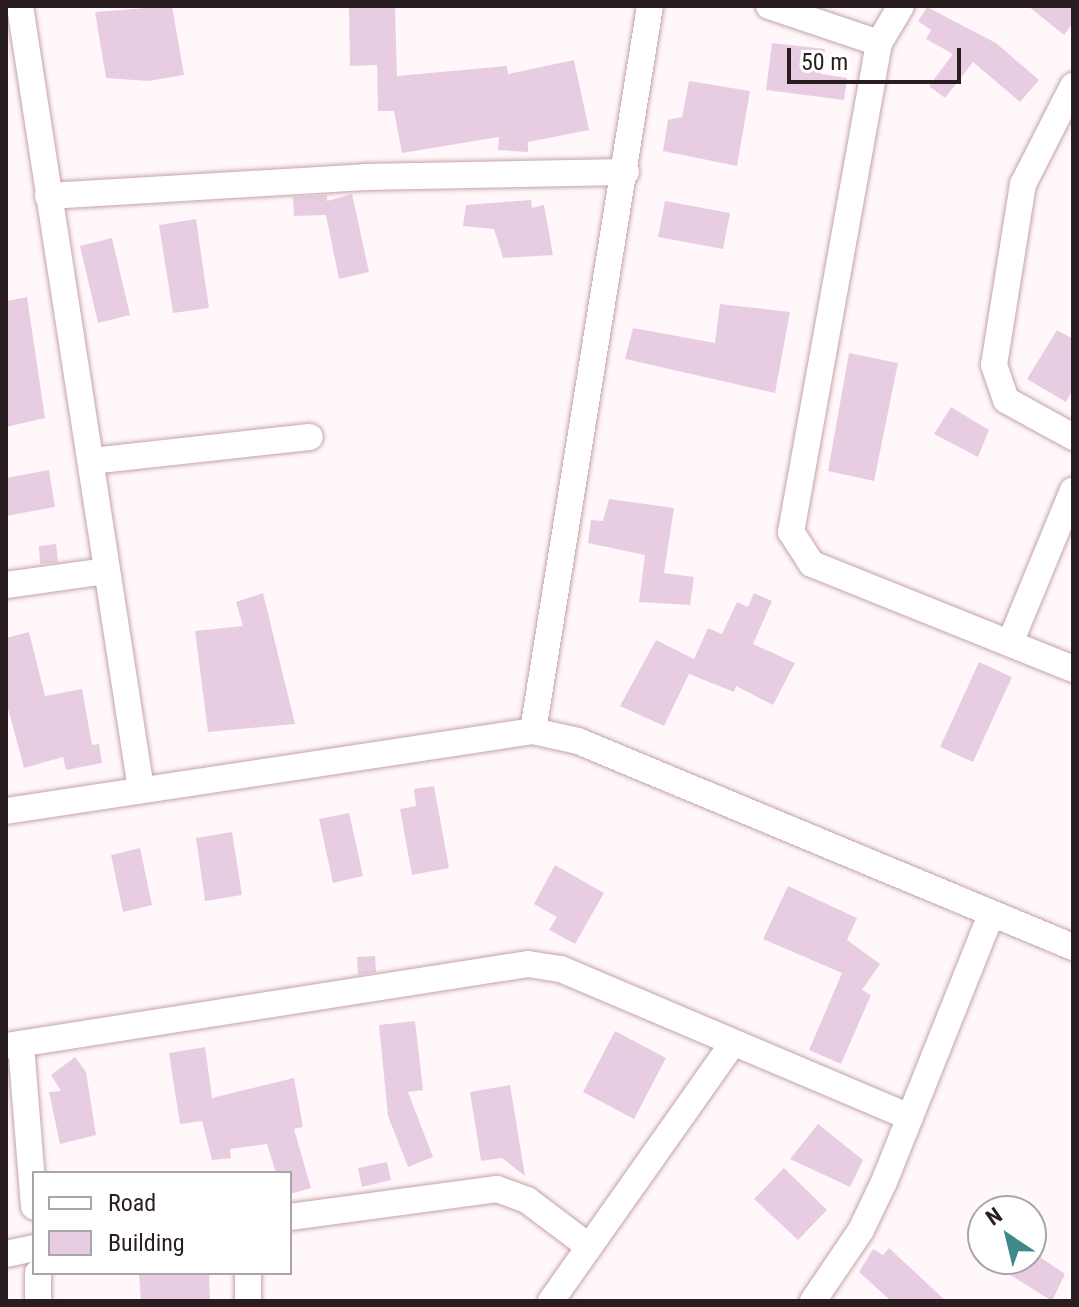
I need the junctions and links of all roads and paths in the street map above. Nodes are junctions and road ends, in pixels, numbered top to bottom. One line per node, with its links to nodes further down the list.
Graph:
1 (20, 6): 8 (street)
2 (650, 6): 7 (street)
3 (769, 6): 5 (street)
4 (901, 6): 5 (street)
5 (879, 43): 15 (street)
6 (1073, 86): 10 (street)
7 (626, 172): 8 (street); 17 (street)
8 (48, 196): 11 (street)
9 (310, 437): 11 (street)
10 (1073, 437)
11 (92, 461): 13 (street)
12 (1073, 490): 15 (street)
13 (107, 571): 14 (street); 18 (street)
14 (6, 585)
15 (1010, 643): 16 (street)
16 (1073, 669)
17 (533, 731): 18 (street); 20 (street)
18 (141, 789): 19 (street)
19 (6, 811)
20 (991, 914): 21 (street); 24 (street)
21 (1073, 947)
22 (732, 1044): 23 (street); 24 (street); 27 (street)
23 (14, 1045): 25 (street)
24 (910, 1117): 35 (street)
25 (32, 1190)
26 (292, 1217): 27 (street)
27 (588, 1246): 34 (street)
28 (32, 1248): 29 (street)
29 (6, 1254)
30 (38, 1275): 32 (street)
31 (248, 1275): 33 (street)
32 (38, 1301)
33 (248, 1301)
34 (551, 1301)
35 (813, 1301)

